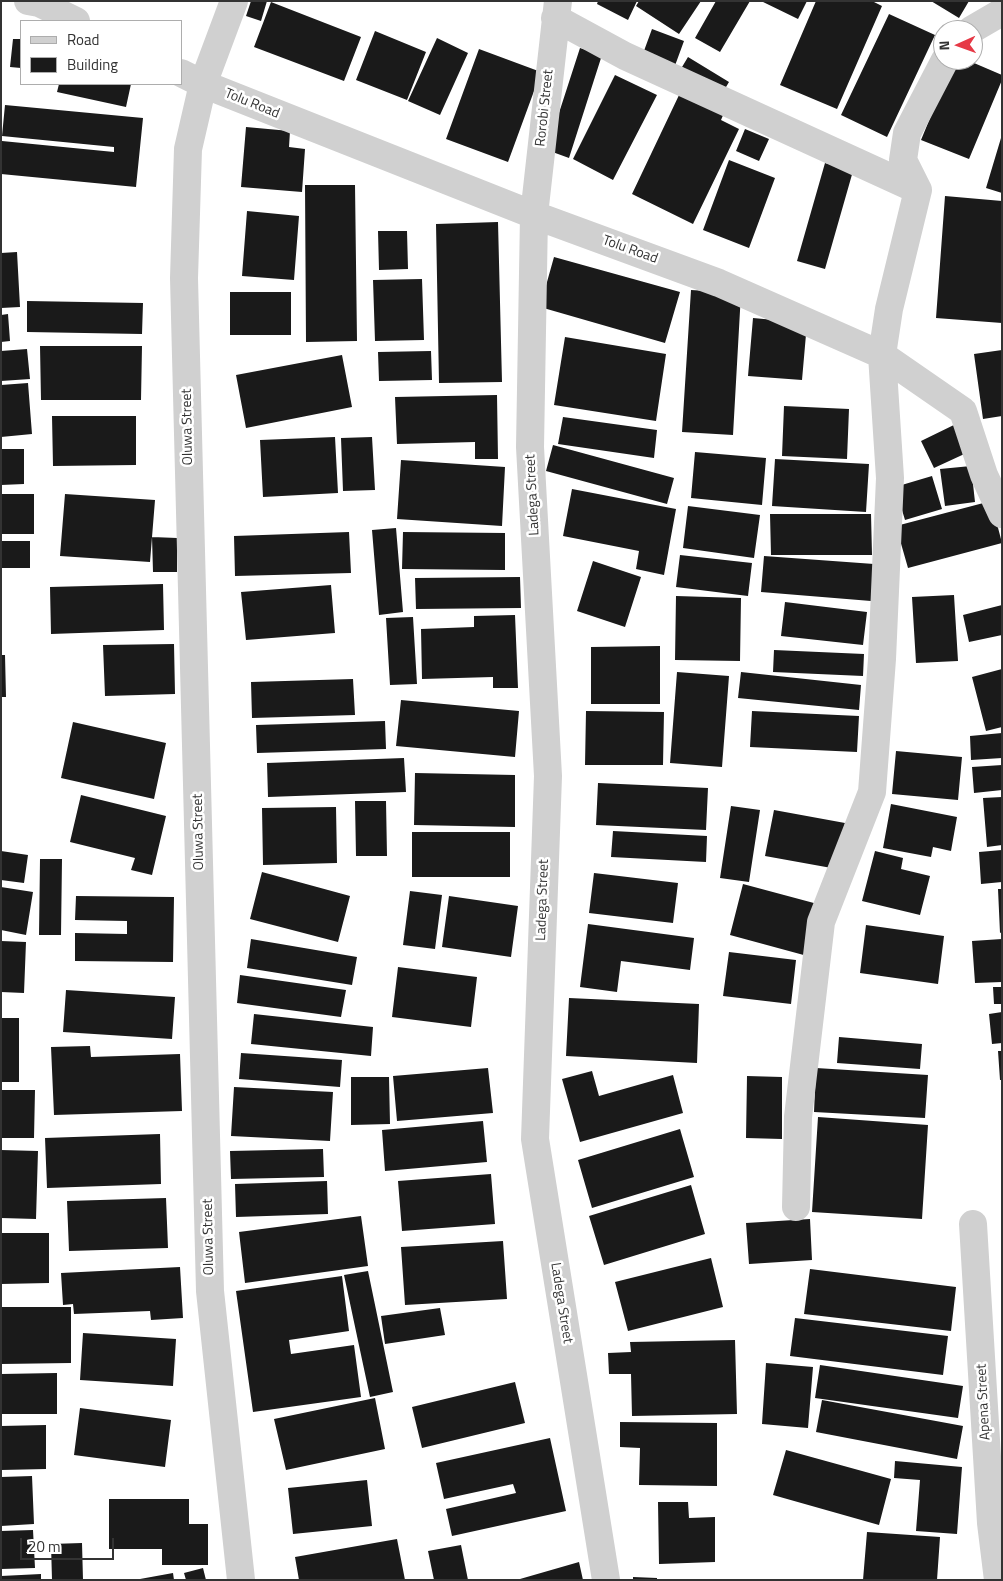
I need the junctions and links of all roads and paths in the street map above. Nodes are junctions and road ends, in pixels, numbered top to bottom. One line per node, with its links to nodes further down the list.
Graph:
1 (28, 1): 5 (street)
2 (234, 1): 8 (street, Oluwa Street)
3 (556, 10): 9 (street); 10 (street, Rorobi Street)
4 (1002, 12): 6 (street)
5 (74, 20)
6 (983, 23)
7 (940, 70): 9 (street)
8 (192, 79): 10 (street, Tolu Road); 16 (street, Oluwa Street)
9 (918, 190): 11 (street)
10 (534, 215): 11 (street, Tolu Road); 17 (street, Ladega Street)
11 (882, 355): 12 (street, Tolu Road); 14 (street)
12 (993, 473): 13 (street, Tolu Road)
13 (1002, 514)
14 (796, 1207)
15 (973, 1224): 18 (street, Apena Street)
16 (241, 1580)
17 (606, 1580)
18 (998, 1580)

